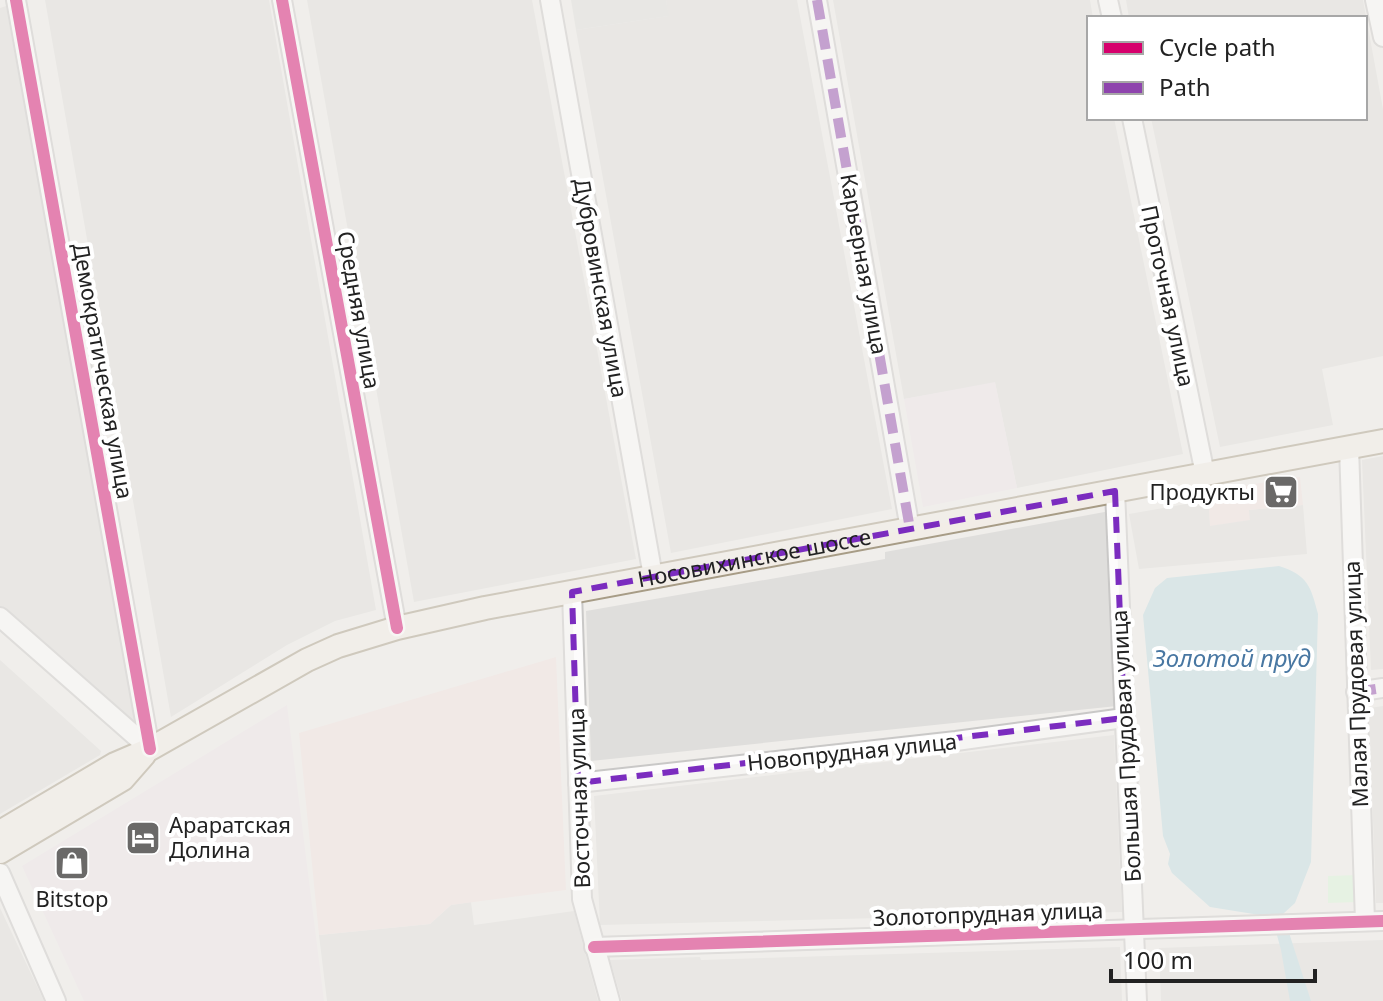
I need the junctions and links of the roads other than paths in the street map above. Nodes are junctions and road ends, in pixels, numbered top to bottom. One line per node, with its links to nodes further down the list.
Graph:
1 (16, 0): 20 (street, Демократическая улица)
2 (282, 0): 16 (street, Средняя улица)
3 (550, 0): 13 (street, Дубровинская улица)
4 (817, 0): 12 (street, Карьерная улица)
5 (1375, 0): 6 (street)
6 (1383, 37)
7 (1132, 120): 10 (street, Проточная улица)
8 (1383, 441): 9 (main road, Носовихинское шоссе)
9 (1349, 447): 10 (main road, Носовихинское шоссе); 18 (street, Малая Прудовая улица)
10 (1205, 474): 11 (main road, Носовихинское шоссе)
11 (1115, 491): 12 (main road, Носовихинское шоссе); 19 (street, Большая Прудовая улица)
12 (910, 529): 13 (main road, Носовихинское шоссе)
13 (653, 576): 14 (main road, Носовихинское шоссе)
14 (572, 592): 16 (main road, Носовихинское шоссе); 21 (street, Восточная улица)
15 (0, 617): 20 (street)
16 (397, 628): 20 (main road, Носовихинское шоссе)
17 (1383, 688): 18 (street)
18 (1356, 692): 25 (street, Малая Прудовая улица)
19 (1124, 718): 21 (street, Новопрудная улица); 26 (street, Большая Прудовая улица)
20 (150, 749): 22 (main road); 23 (main road)
21 (578, 783): 27 (street, Восточная улица)
22 (0, 832)
23 (0, 852)
24 (0, 873): 28 (street)
25 (1374, 921): 26 (street, Золотопрудная улица)
26 (1134, 929): 27 (street, Золотопрудная улица); 30 (street, Большая Прудовая улица)
27 (594, 947): 29 (street, Восточная улица)
28 (56, 1001)
29 (610, 1001)
30 (1137, 1001)

